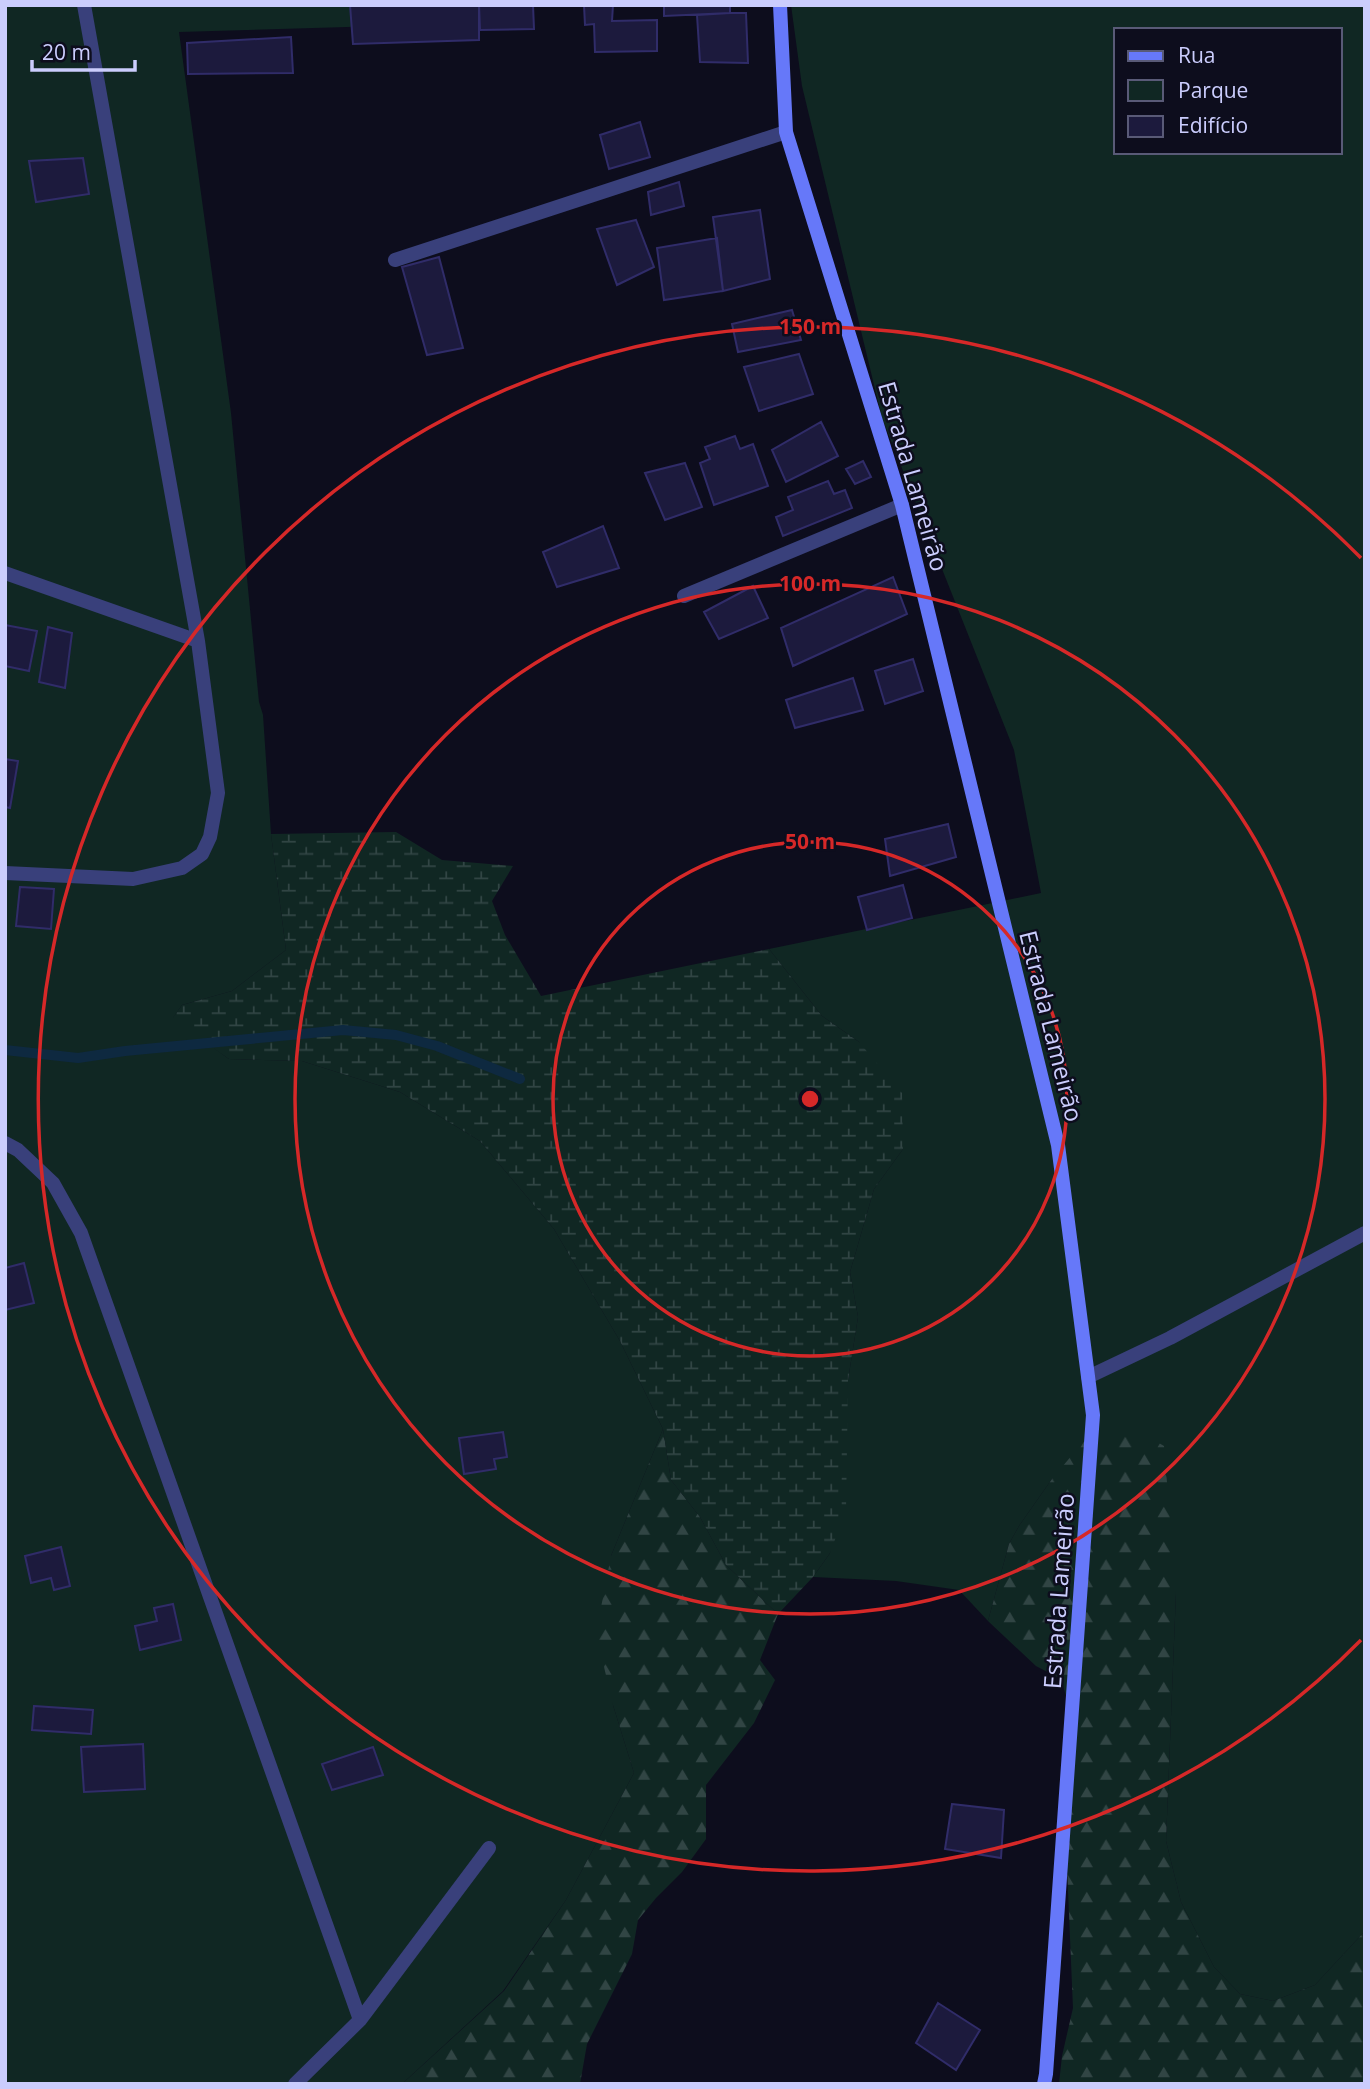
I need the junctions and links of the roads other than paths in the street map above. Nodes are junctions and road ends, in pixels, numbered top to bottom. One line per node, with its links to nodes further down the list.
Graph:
1 (84, 5): 8 (street)
2 (780, 5): 3 (street, Estrada Lameirão)
3 (786, 132): 4 (street); 5 (street, Estrada Lameirão)
4 (395, 260)
5 (902, 505): 7 (street); 12 (street, Estrada Lameirão)
6 (5, 573): 8 (street)
7 (684, 596)
8 (198, 641): 9 (street)
9 (5, 873)
10 (5, 1143): 14 (street)
11 (1365, 1233): 12 (street)
12 (1088, 1377): 16 (street, Estrada Lameirão)
13 (489, 1848): 14 (street)
14 (360, 2020): 15 (street)
15 (295, 2084)
16 (1044, 2084)

